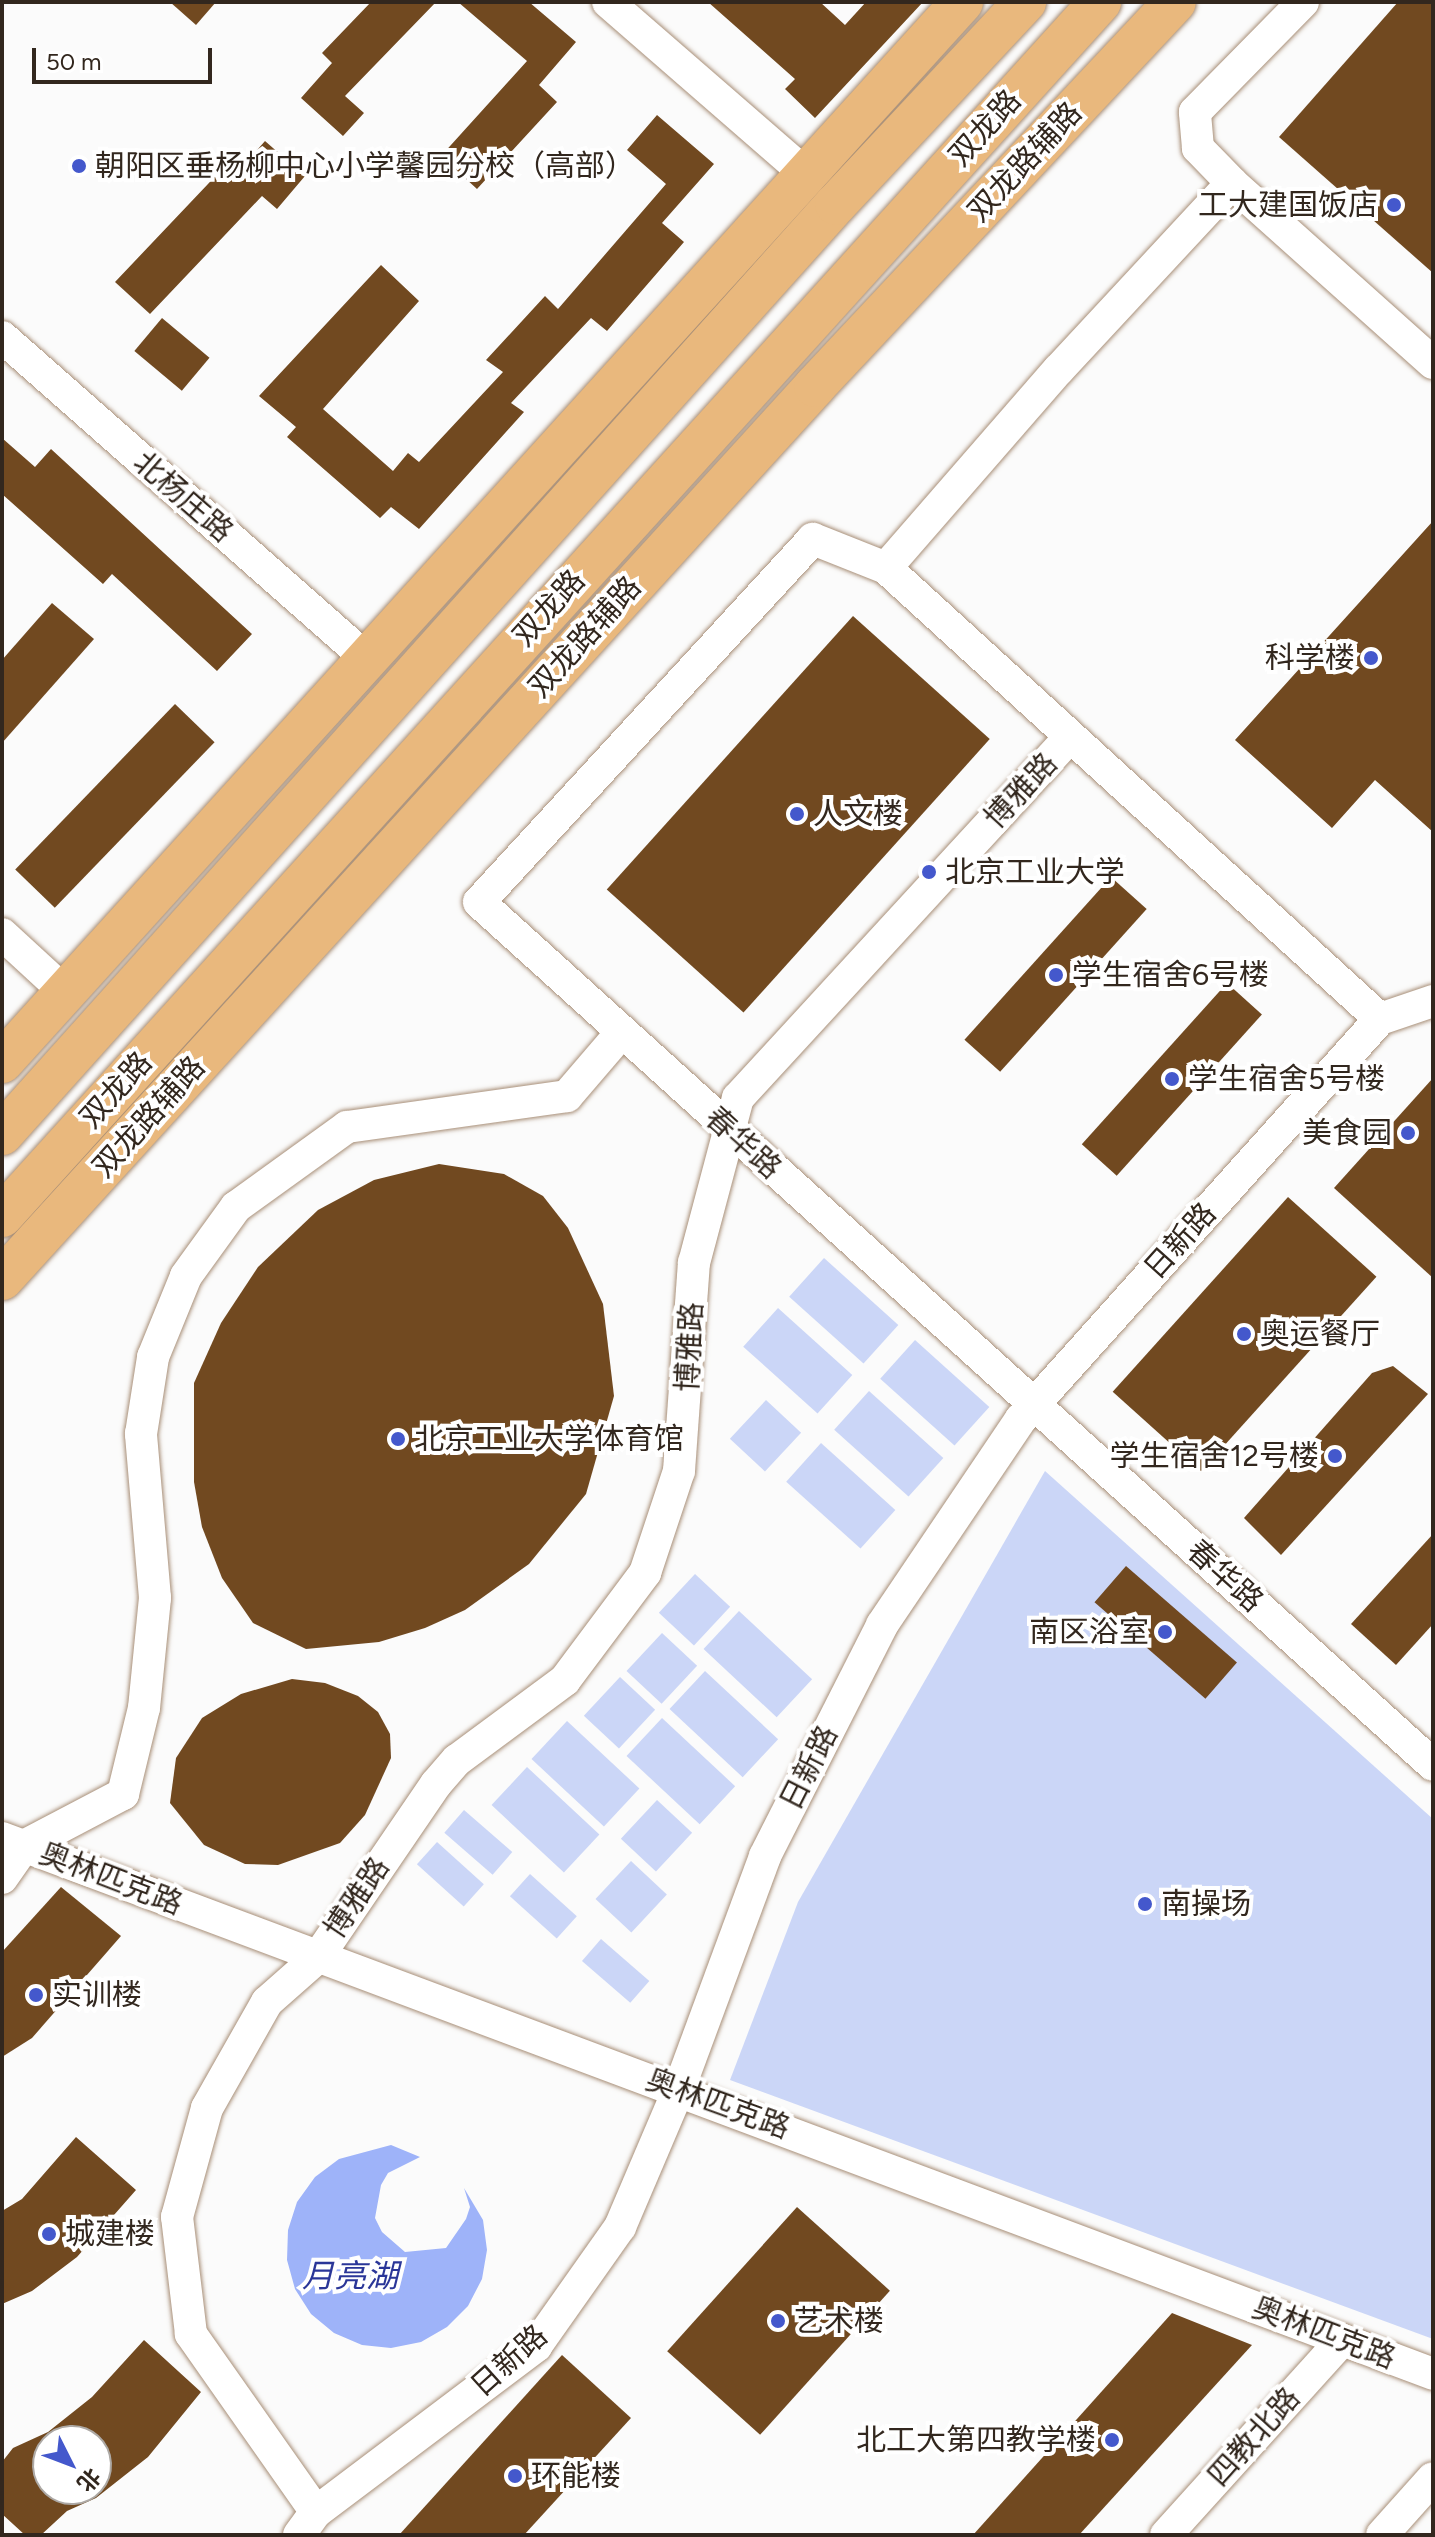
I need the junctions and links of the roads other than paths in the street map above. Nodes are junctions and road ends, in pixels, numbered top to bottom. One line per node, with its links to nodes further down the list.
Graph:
1 (608, 2): 7 (street)
2 (962, 2): 7 (main road)
3 (1025, 2): 24 (main road, 双龙路)
4 (1101, 2): 9 (main road); 14 (main road, 双龙路)
5 (1175, 2): 9 (main road, 双龙路辅路)
6 (1303, 2): 8 (street)
7 (806, 174): 15 (main road)
8 (1232, 183): 11 (street); 13 (street)
9 (1001, 187): 12 (main road, 双龙路辅路)
10 (7, 353): 15 (street, 北杨庄路)
11 (1433, 363)
12 (695, 516): 14 (main road); 26 (main road, 双龙路辅路)
13 (886, 568): 16 (street); 21 (street, 春华路)
14 (575, 579): 25 (main road, 双龙路)
15 (365, 657): 18 (main road)
16 (1068, 739): 20 (street); 23 (street, 博雅路)
17 (2, 934): 18 (street)
18 (64, 991): 22 (main road)
19 (1433, 1001): 20 (street)
20 (1380, 1019): 27 (street, 日新路)
21 (621, 1033): 23 (street, 春华路); 29 (street)
22 (2, 1062)
23 (730, 1131): 27 (street, 春华路); 31 (street, 博雅路)
24 (2, 1134)
25 (2, 1216)
26 (2, 1279)
27 (1035, 1404): 28 (street, 春华路); 32 (street, 日新路)
28 (1433, 1765)
29 (13, 1842): 30 (street); 31 (street, 奥林匹克路)
30 (2, 1878)
31 (318, 1957): 32 (street, 奥林匹克路); 36 (street, 博雅路)
32 (679, 2089): 33 (street, 奥林匹克路); 36 (street, 日新路)
33 (1342, 2340): 34 (street, 奥林匹克路); 37 (street, 四教北路)
34 (1433, 2374)
35 (1433, 2478): 38 (street)
36 (307, 2523)
37 (1166, 2535)
38 (1382, 2535)

